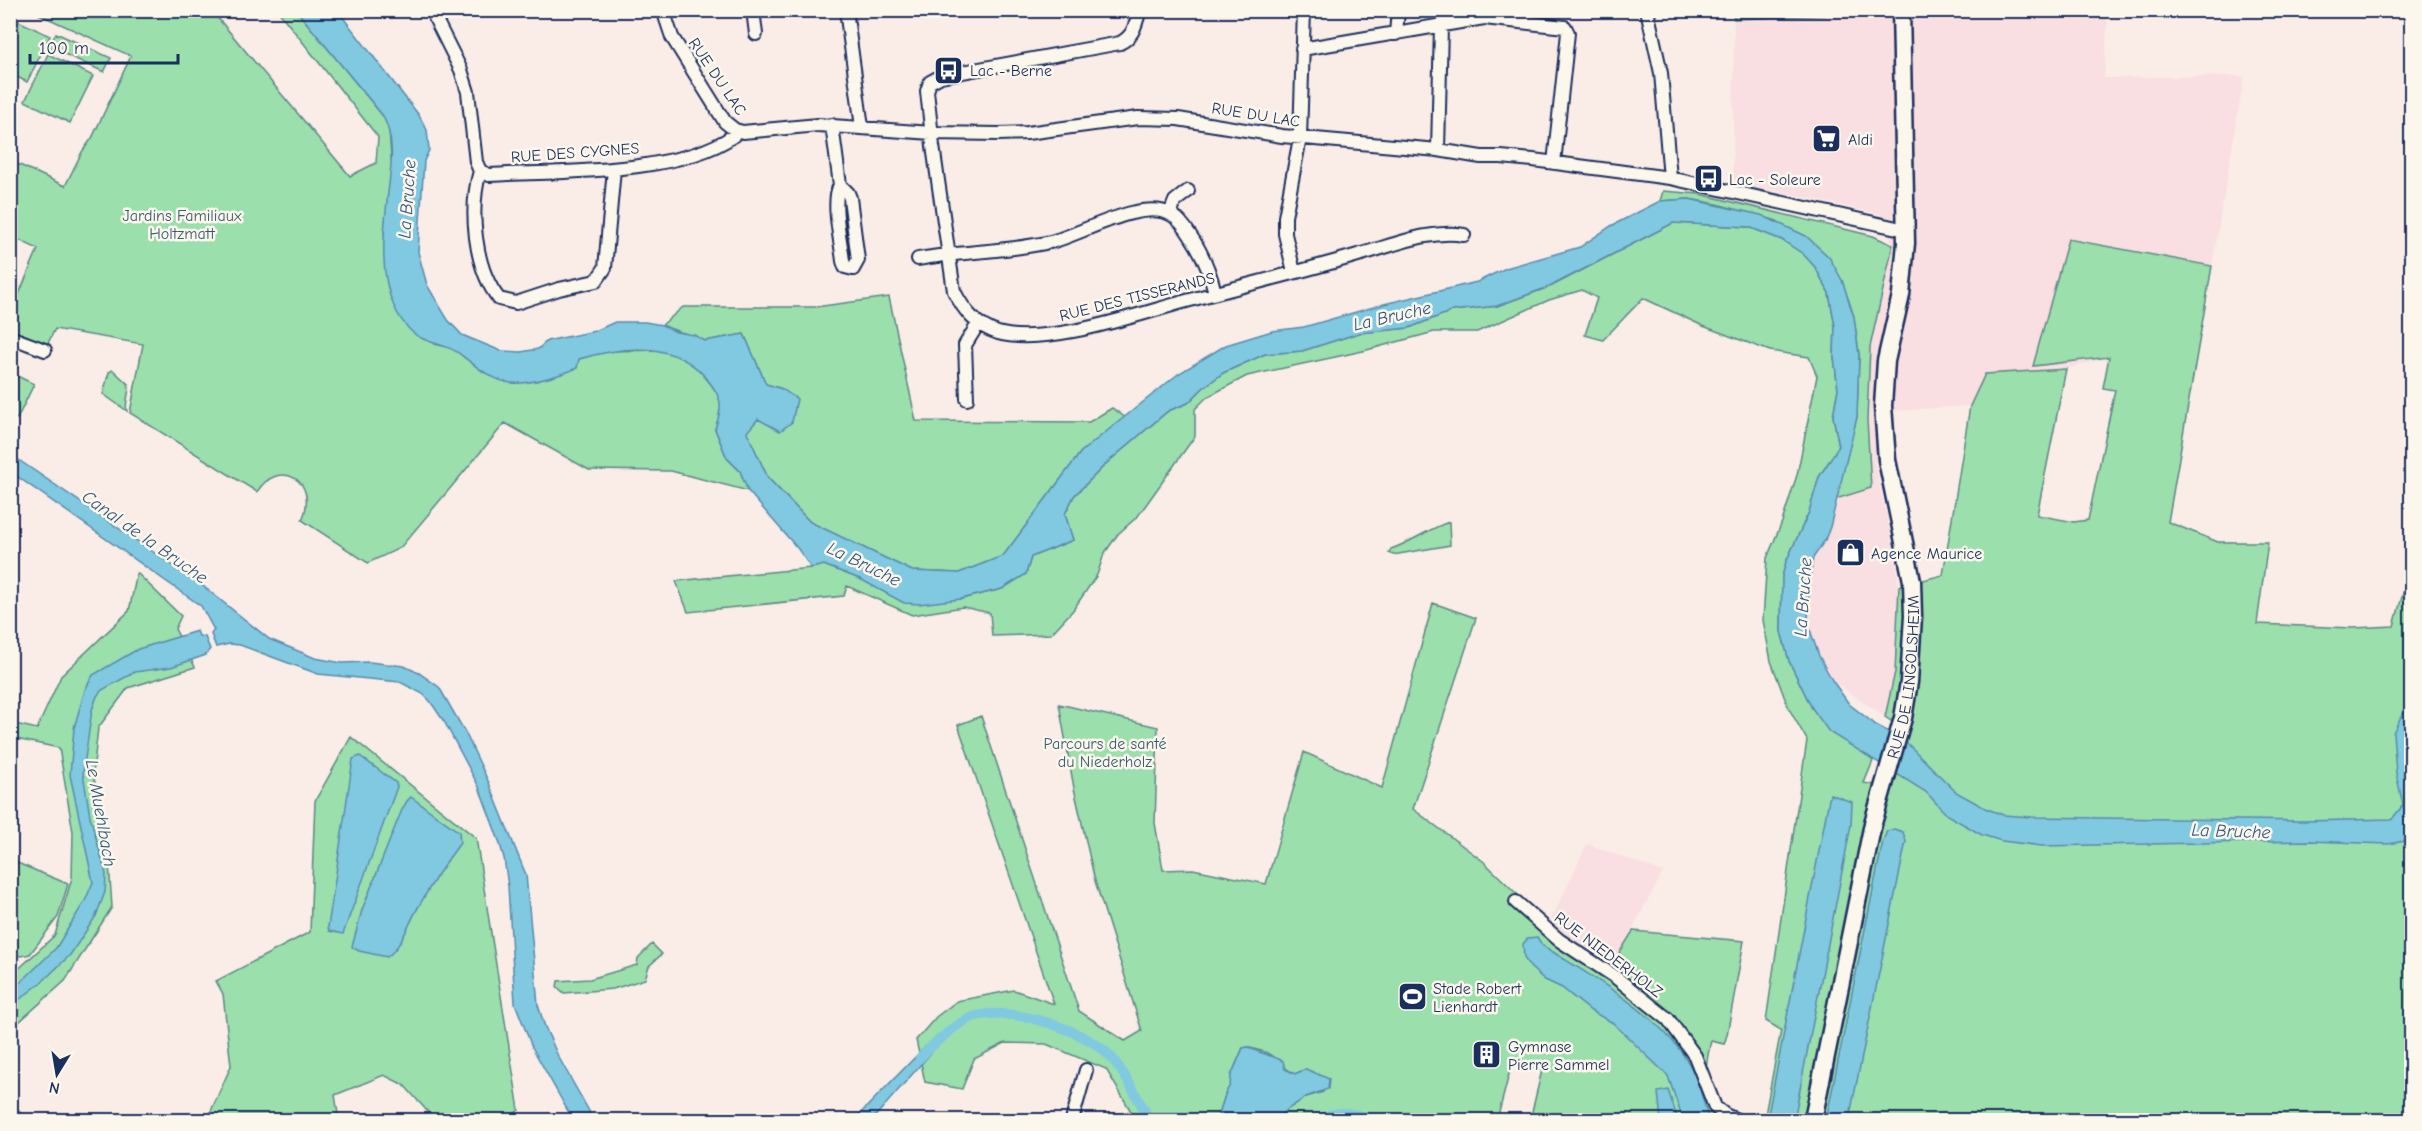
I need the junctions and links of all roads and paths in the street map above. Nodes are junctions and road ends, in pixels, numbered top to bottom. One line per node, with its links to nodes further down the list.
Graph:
1 (431, 10): 22 (street)
2 (663, 10): 16 (street, RUE DU LAC)
3 (753, 10): 11 (street)
4 (846, 10): 15 (street)
5 (1140, 10): 17 (street)
6 (1304, 10): 13 (street)
7 (1398, 10): 12 (street)
8 (1647, 10): 23 (street)
9 (1901, 10): 27 (main road, RUE DE LINGOLSHEIM)
10 (1441, 26): 12 (street); 19 (street); 20 (street)
11 (756, 34)
12 (1396, 34): 13 (street)
13 (1302, 49): 18 (street)
14 (832, 125): 15 (street, RUE DU LAC); 16 (street, RUE DU LAC); 24 (street)
15 (862, 127): 17 (street, RUE DU LAC)
16 (735, 130): 21 (street, RUE DES CYGNES)
17 (932, 133): 18 (street, RUE DU LAC); 29 (street)
18 (1300, 138): 19 (street, RUE DU LAC); 31 (street)
19 (1438, 150): 20 (street, RUE DU LAC)
20 (1554, 163): 23 (street, RUE DU LAC)
21 (614, 169): 22 (street, RUE DES CYGNES); 22 (street)
22 (480, 171)
23 (1670, 178): 27 (street, RUE DU LAC)
24 (840, 185): 24 (street)
25 (1188, 191): 26 (street)
26 (1170, 214): 29 (street); 32 (street)
27 (1906, 230): 41 (main road, RUE DE LINGOLSHEIM)
28 (1464, 235): 31 (street, RUE DES TISSERANDS)
29 (949, 254): 30 (street); 33 (street)
30 (918, 259)
31 (1294, 272): 32 (street, RUE DES TISSERANDS)
32 (1215, 293): 33 (street, RUE DES TISSERANDS)
33 (978, 324): 36 (street)
34 (10, 337): 35 (street)
35 (45, 350)
36 (967, 399)
37 (1516, 902): 40 (street, RUE NIEDERHOLZ)
38 (1086, 1070): 39 (street)
39 (1072, 1120)
40 (1737, 1120)
41 (1813, 1120)

